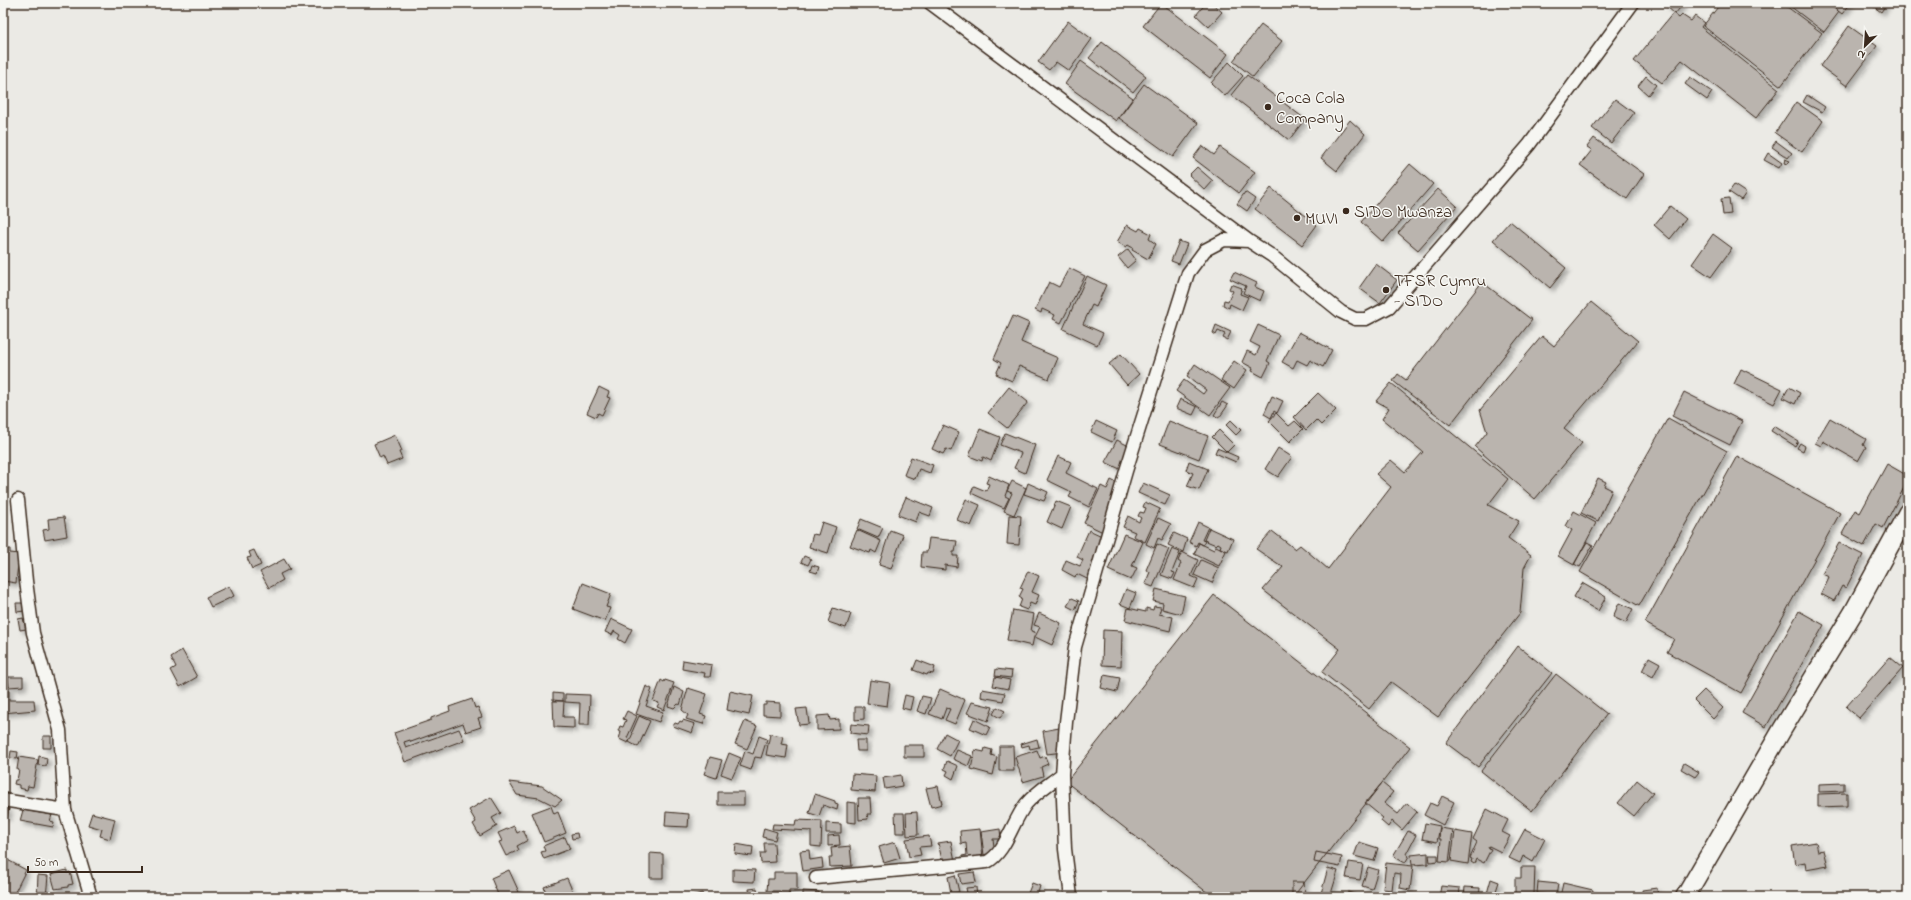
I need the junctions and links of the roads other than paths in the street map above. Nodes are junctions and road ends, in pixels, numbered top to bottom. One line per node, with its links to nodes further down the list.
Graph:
1 (930, 3): 3 (street)
2 (1633, 3): 3 (street)
3 (1250, 241): 6 (street)
4 (18, 500): 8 (street)
5 (1908, 512): 12 (main road)
6 (1062, 774): 9 (street); 11 (street)
7 (3, 800): 8 (street)
8 (65, 810): 10 (street)
9 (816, 878)
10 (91, 897)
11 (1071, 897)
12 (1685, 897)

